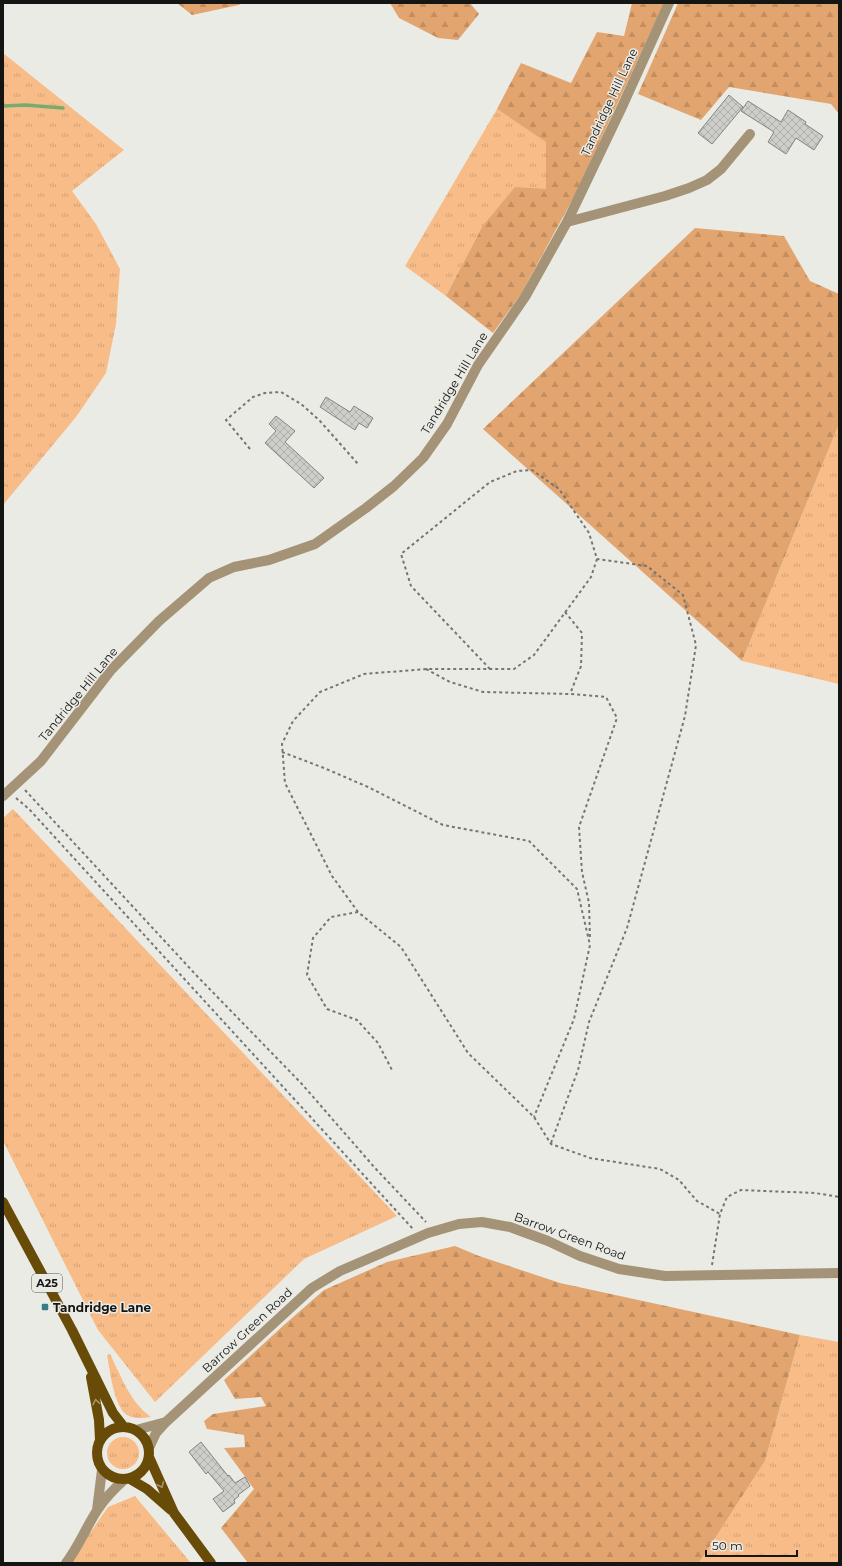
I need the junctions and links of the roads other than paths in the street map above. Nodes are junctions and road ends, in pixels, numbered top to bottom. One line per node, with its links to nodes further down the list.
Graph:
1 (669, 3): 3 (street, Tandridge Hill Lane)
2 (750, 134): 3 (street)
3 (567, 222): 4 (street, Tandridge Hill Lane)
4 (5, 794)
5 (3, 1202): 7 (main road, A25)
6 (839, 1273): 8 (street, Barrow Green Road)
7 (89, 1365): 9 (main road, A25); 11 (main road, A25, one-way to 7)
8 (166, 1422): 10 (street, Barrow Green Road); 12 (street, Barrow Green Road)
9 (124, 1427): 10 (main road); 11 (main road)
10 (136, 1430): 12 (main road)
11 (100, 1440): 13 (main road)
12 (149, 1452): 14 (main road); 16 (main road, one-way to 16)
13 (102, 1470): 14 (main road); 15 (street)
14 (128, 1479): 15 (street); 16 (main road)
15 (97, 1510): 17 (street)
16 (174, 1513): 18 (main road)
17 (66, 1563)
18 (211, 1563)

